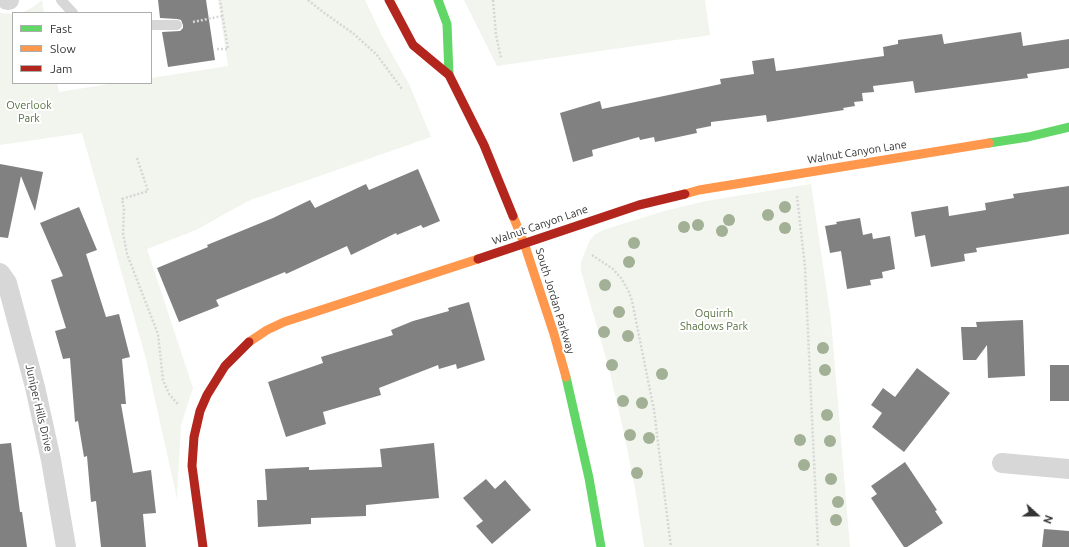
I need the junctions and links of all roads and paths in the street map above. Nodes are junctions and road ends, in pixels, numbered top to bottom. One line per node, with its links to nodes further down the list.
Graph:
1 (61, 0): 7 (lane)
2 (220, 0): 8 (path)
3 (308, 0): 14 (path)
4 (389, 0): 13 (street, South Jordan Parkway)
5 (438, 0): 13 (street, South Jordan Parkway)
6 (493, 0): 12 (path)
7 (72, 12)
8 (222, 16): 10 (path); 11 (path)
9 (152, 25): 10 (lane)
10 (177, 25)
11 (217, 49)
12 (501, 58)
13 (448, 75): 18 (street, South Jordan Parkway)
14 (402, 89)
15 (1069, 127): 17 (street, Walnut Canyon Lane)
16 (137, 158): 21 (path)
17 (795, 174): 18 (street, Walnut Canyon Lane); 28 (path)
18 (524, 243): 25 (street, Walnut Canyon Lane); 26 (street, South Jordan Parkway)
19 (592, 255): 27 (path)
20 (0, 273): 24 (street, Juniper Hills Drive)
21 (186, 406)
22 (1002, 463): 23 (street)
23 (1069, 469)
24 (66, 547)
25 (203, 547)
26 (601, 547)
27 (671, 547)
28 (818, 547)

